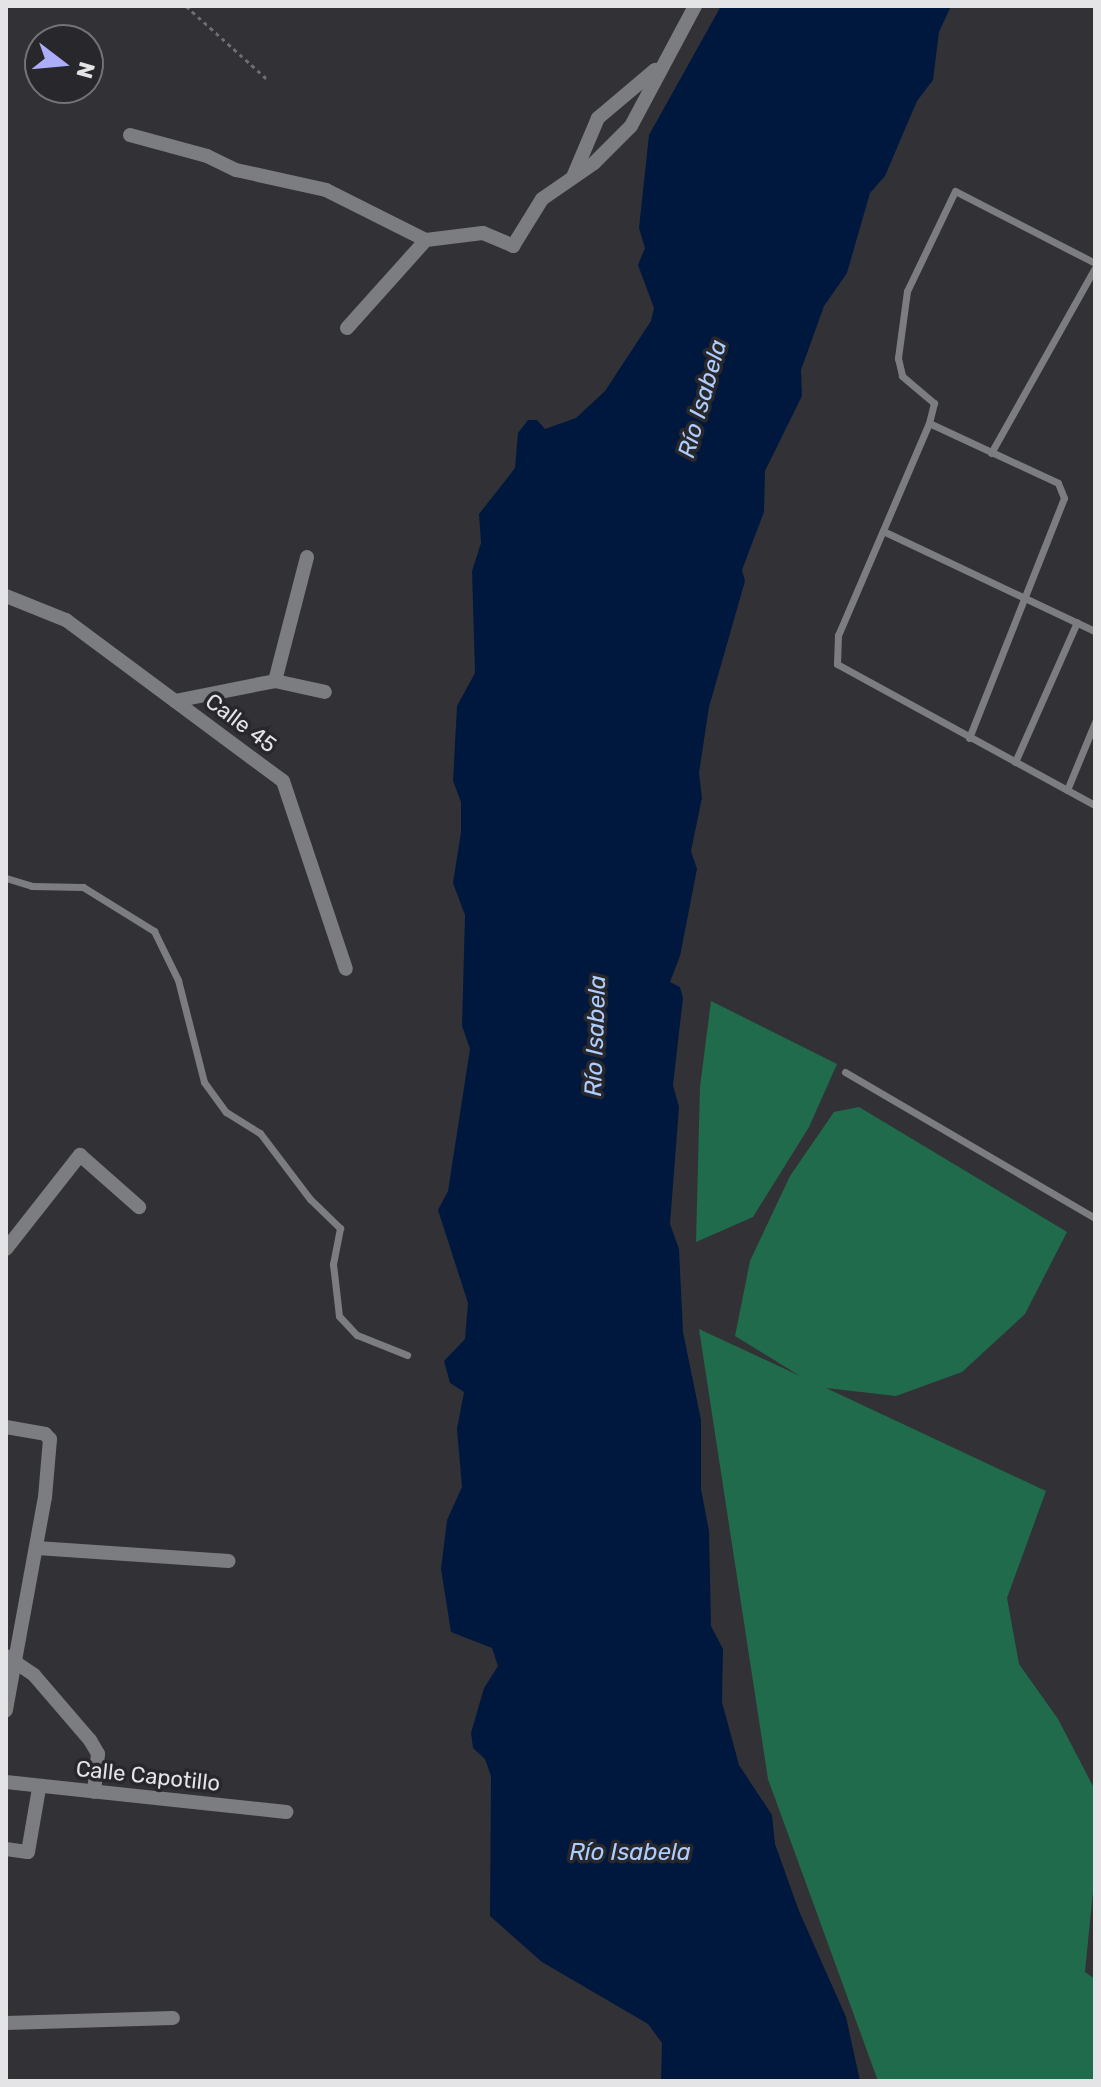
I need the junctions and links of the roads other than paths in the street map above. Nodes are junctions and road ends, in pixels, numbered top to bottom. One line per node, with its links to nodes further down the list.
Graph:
1 (695, 6): 2 (street)
2 (665, 61): 4 (street); 4 (street)
3 (130, 135): 5 (street)
4 (573, 177): 5 (street)
5 (426, 240): 7 (street)
6 (1095, 266): 8 (lane); 9 (lane)
7 (347, 328)
8 (929, 423): 9 (lane); 10 (lane)
9 (991, 453): 13 (lane)
10 (883, 531): 13 (lane); 20 (lane)
11 (307, 557): 16 (street)
12 (6, 596): 18 (street, Calle 45)
13 (1024, 599): 14 (lane); 20 (lane)
14 (1077, 622): 15 (lane); 21 (lane)
15 (1095, 631)
16 (275, 681): 17 (street); 18 (street)
17 (325, 692)
18 (175, 701): 25 (street, Calle 45)
19 (1095, 722): 22 (lane)
20 (969, 738): 21 (lane)
21 (1015, 762): 22 (lane)
22 (1067, 790): 23 (lane)
23 (1095, 805)
24 (6, 878): 30 (lane)
25 (346, 969)
26 (845, 1072): 28 (lane)
27 (139, 1207): 29 (street)
28 (1095, 1218)
29 (6, 1249)
30 (407, 1355)
31 (6, 1427): 32 (street)
32 (37, 1548): 33 (street); 34 (street)
33 (229, 1561)
34 (9, 1657): 35 (street); 38 (street)
35 (6, 1710)
36 (6, 1782): 37 (street, Calle Capotillo)
37 (39, 1788): 38 (street, Calle Capotillo); 40 (street)
38 (94, 1792): 39 (street, Calle Capotillo)
39 (286, 1812)
40 (6, 1849)
41 (173, 2018): 42 (street)
42 (6, 2023)

